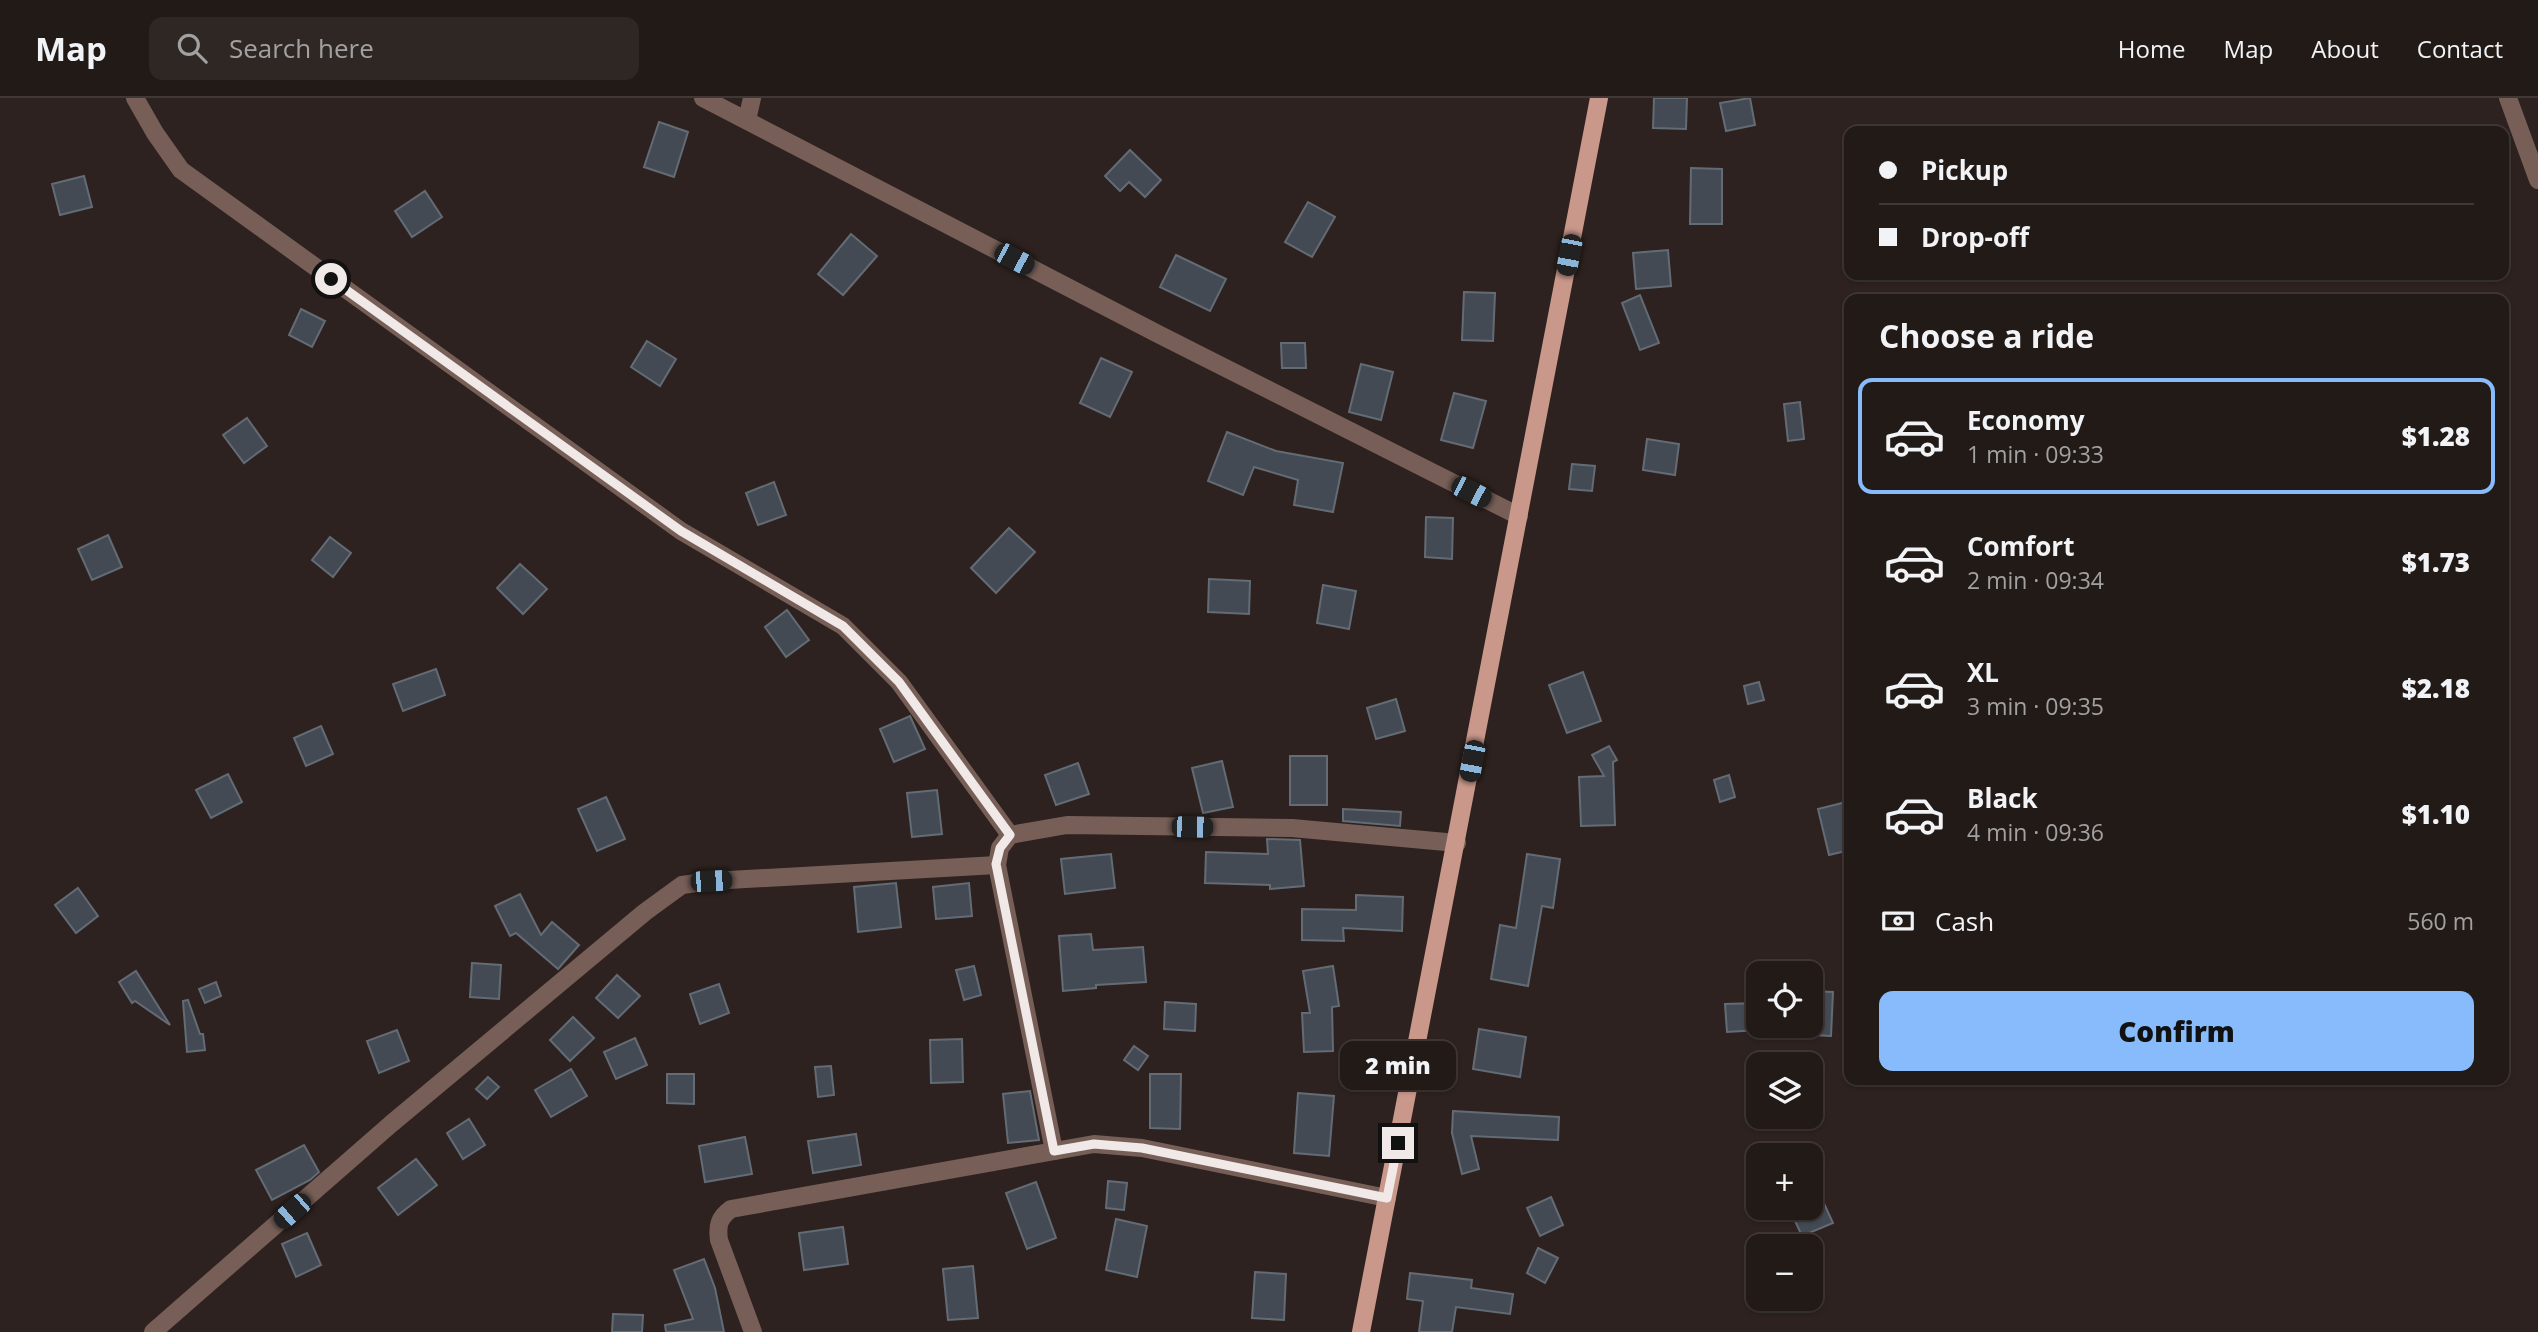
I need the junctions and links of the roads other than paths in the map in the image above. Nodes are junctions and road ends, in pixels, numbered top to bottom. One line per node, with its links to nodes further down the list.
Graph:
1 (135, 98): 9 (street)
2 (704, 98): 6 (street)
3 (752, 98): 6 (street)
4 (1599, 98): 8 (main road)
5 (2508, 98): 7 (street)
6 (747, 120): 8 (street)
7 (2538, 180)
8 (1518, 516): 10 (main road)
9 (1010, 835): 10 (street); 11 (street)
10 (1457, 843): 13 (main road)
11 (996, 864): 12 (street); 14 (street)
12 (1054, 1151): 13 (street); 15 (street)
13 (1387, 1198): 16 (main road)
14 (153, 1332)
15 (753, 1332)
16 (1361, 1332)

